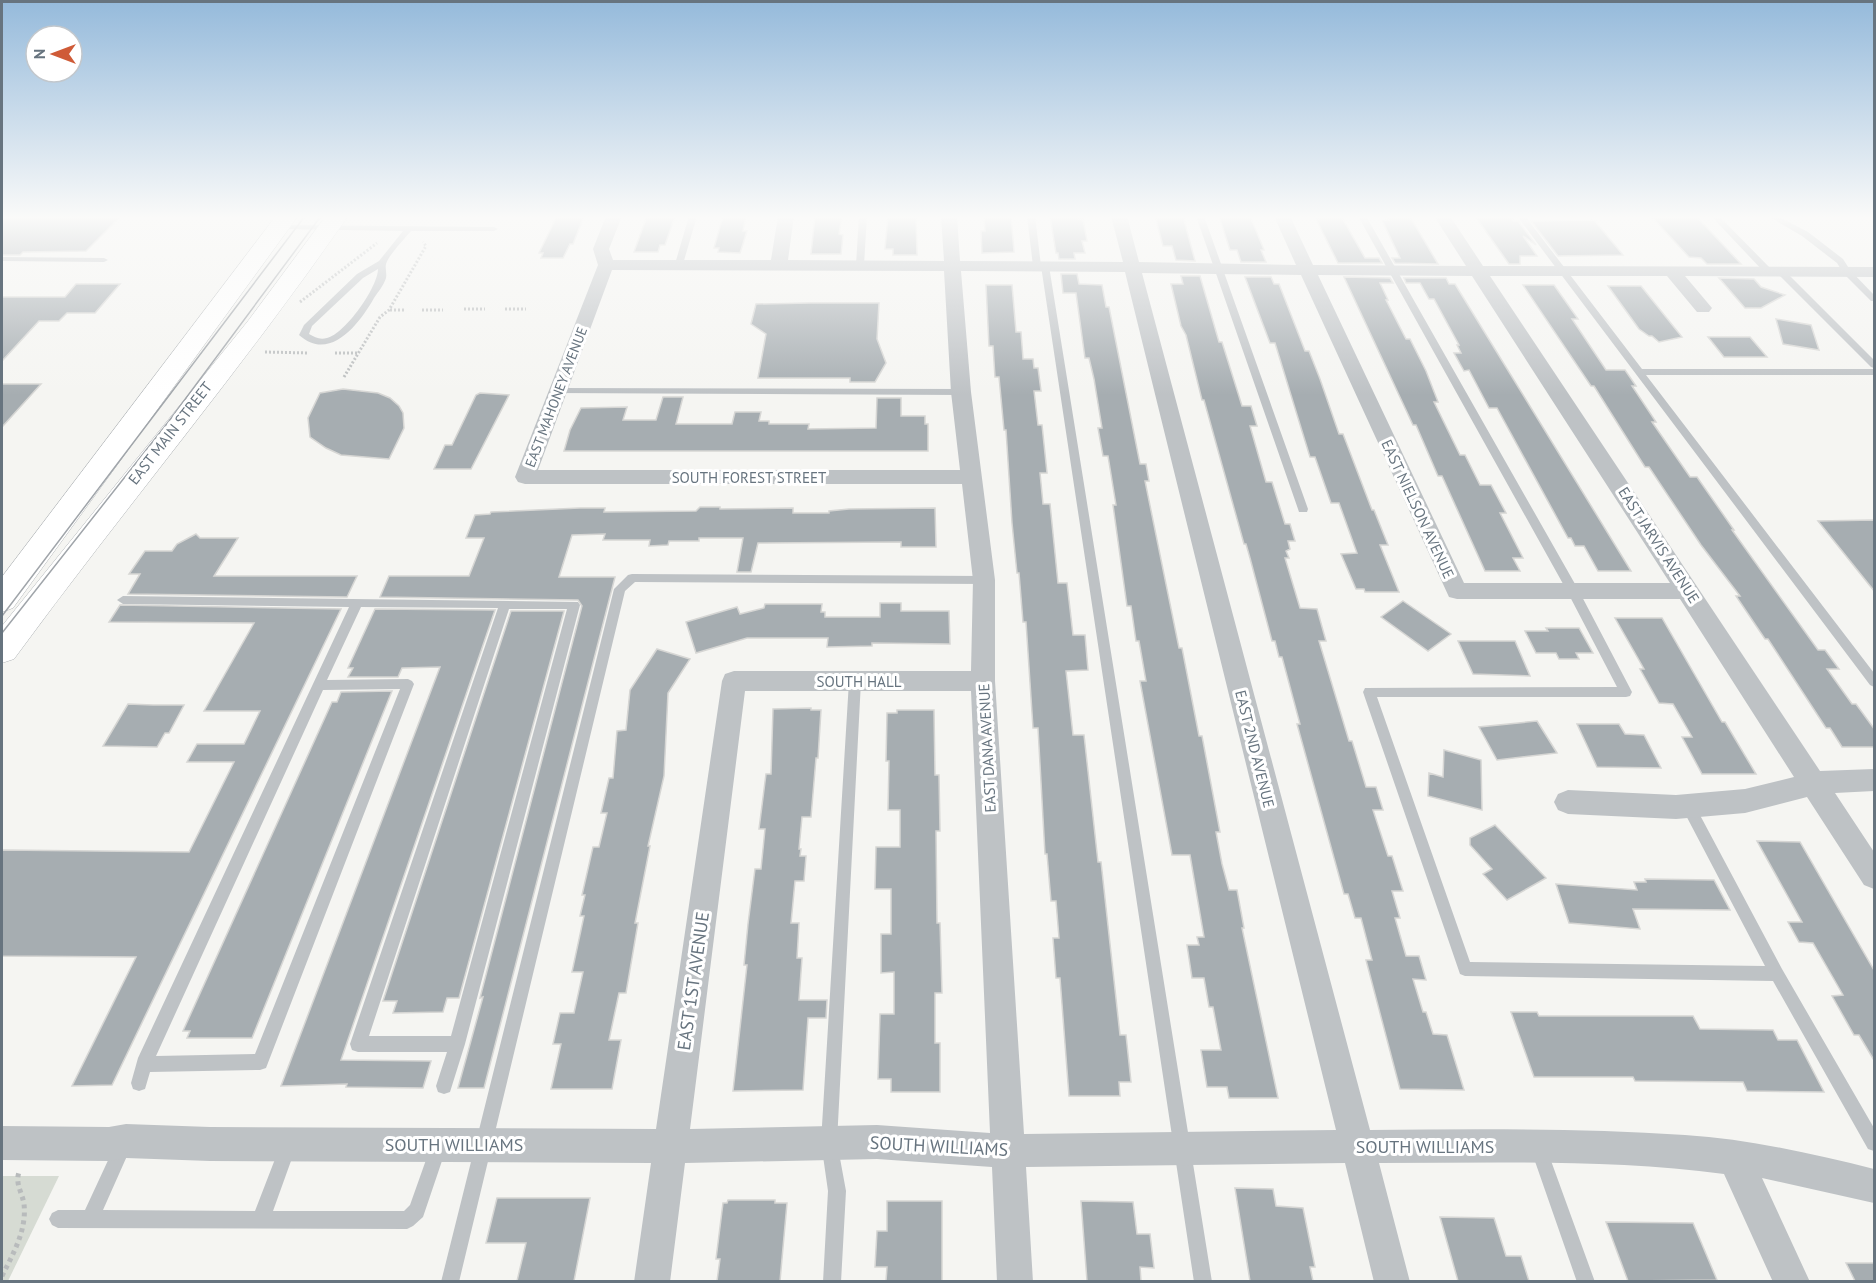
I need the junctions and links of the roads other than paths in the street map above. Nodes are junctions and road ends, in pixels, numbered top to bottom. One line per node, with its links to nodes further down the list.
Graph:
1 (242, 276): 29 (main road)
2 (295, 276): 33 (main road, EAST MAIN STREET)
3 (360, 276): 4 (lane)
4 (382, 276)
5 (602, 276): 21 (street, EAST MAHONEY AVENUE)
6 (952, 276): 22 (street, EAST DANA AVENUE)
7 (1043, 276): 59 (lane)
8 (1135, 276): 56 (street, EAST 2ND AVENUE)
9 (1220, 276): 25 (lane)
10 (1309, 276): 27 (street, EAST NIELSON AVENUE)
11 (1395, 276): 27 (lane)
12 (1482, 276): 28 (street, EAST JARVIS AVENUE)
13 (1566, 276): 20 (lane)
14 (1675, 276): 18 (street)
15 (1779, 276): 19 (lane)
16 (1851, 276): 17 (lane)
17 (1875, 299)
18 (1703, 308)
19 (1874, 366): 20 (lane)
20 (1639, 372): 37 (lane)
21 (558, 391): 22 (lane); 23 (street, EAST MAHONEY AVENUE)
22 (961, 392): 24 (street, EAST DANA AVENUE)
23 (525, 477): 24 (street, SOUTH FOREST STREET)
24 (973, 477): 26 (street, EAST DANA AVENUE)
25 (1303, 509)
26 (984, 580): 36 (street, EAST DANA AVENUE); 55 (lane)
27 (1573, 591): 28 (street, EAST NIELSON AVENUE); 44 (lane)
28 (1690, 591): 40 (street, EAST JARVIS AVENUE)
29 (3, 595)
30 (123, 600): 31 (lane)
31 (357, 602): 32 (lane); 38 (lane)
32 (505, 604): 45 (lane); 45 (lane)
33 (2, 650)
34 (734, 681): 35 (street, SOUTH HALL); 57 (street, EAST 1ST AVENUE)
35 (855, 681): 36 (street, SOUTH HALL); 50 (lane)
36 (983, 681): 60 (street, EAST DANA AVENUE)
37 (1875, 682)
38 (318, 685): 46 (lane); 46 (lane)
39 (1875, 780): 40 (street)
40 (1815, 783): 42 (street); 43 (street, EAST JARVIS AVENUE)
41 (1568, 802): 42 (street)
42 (1688, 806): 44 (lane)
43 (1875, 876)
44 (1777, 974): 52 (lane)
45 (457, 1044): 48 (lane)
46 (144, 1064): 47 (lane)
47 (138, 1083)
48 (444, 1086)
49 (126, 1141): 51 (street, SOUTH WILLIAMS); 53 (street, SOUTH WILLIAMS); 64 (lane)
50 (829, 1142): 57 (street, SOUTH WILLIAMS); 60 (street, SOUTH WILLIAMS); 68 (lane)
51 (2, 1143)
52 (1875, 1143)
53 (290, 1144): 54 (street, SOUTH WILLIAMS); 65 (lane)
54 (440, 1144): 55 (street, SOUTH WILLIAMS); 65 (lane)
55 (484, 1144): 57 (street, SOUTH WILLIAMS); 66 (lane)
56 (1356, 1145): 58 (street, SOUTH WILLIAMS); 59 (street, SOUTH WILLIAMS); 71 (street, EAST 2ND AVENUE)
57 (670, 1146): 67 (street, EAST 1ST AVENUE)
58 (1538, 1146): 61 (street, SOUTH WILLIAMS); 72 (lane)
59 (1182, 1147): 60 (street, SOUTH WILLIAMS); 70 (lane)
60 (1006, 1151): 69 (street, EAST DANA AVENUE)
61 (1734, 1158): 62 (street, SOUTH WILLIAMS); 73 (street)
62 (1875, 1186)
63 (58, 1219): 64 (lane)
64 (90, 1219): 65 (lane)
65 (261, 1219)
66 (450, 1281)
67 (652, 1281)
68 (832, 1281)
69 (1015, 1281)
70 (1203, 1281)
71 (1392, 1281)
72 (1586, 1281)
73 (1792, 1281)

